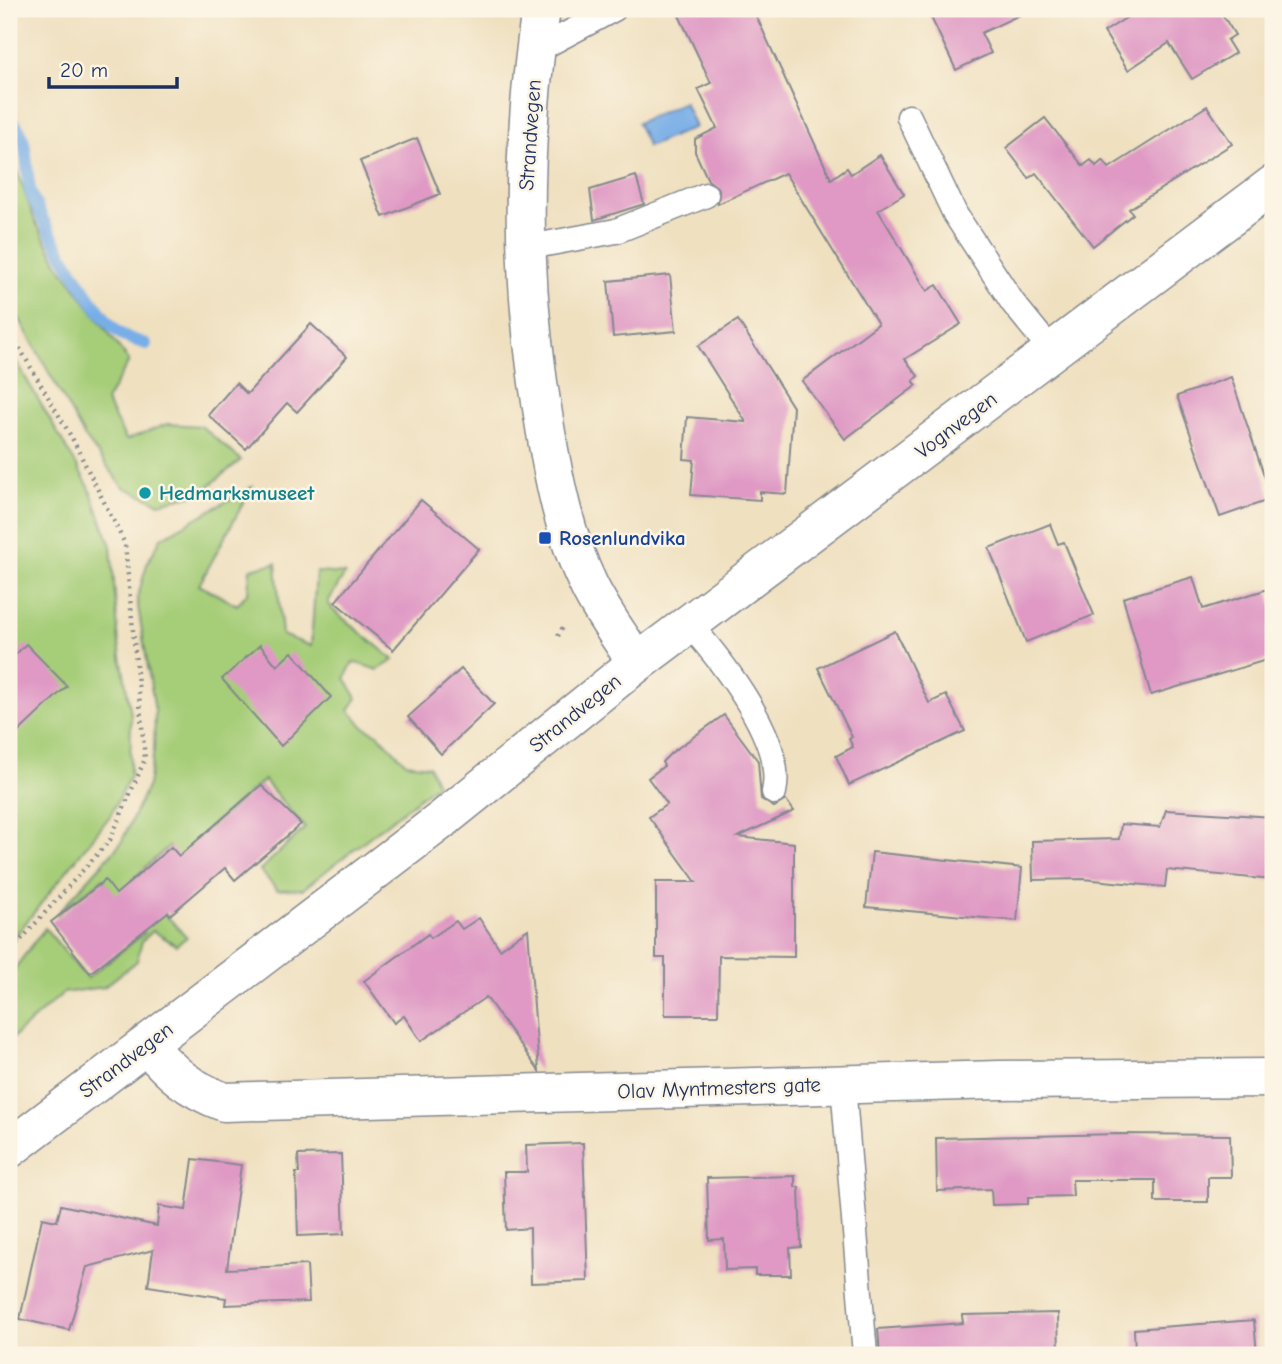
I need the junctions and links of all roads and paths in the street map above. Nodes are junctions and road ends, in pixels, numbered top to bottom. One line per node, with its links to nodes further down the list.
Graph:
1 (541, 9): 3 (main road, Strandvegen)
2 (614, 9): 3 (lane)
3 (537, 50): 7 (main road, Strandvegen)
4 (909, 117): 9 (lane)
5 (1273, 185): 9 (main road, Vognvegen)
6 (706, 195): 7 (lane)
7 (524, 248): 11 (main road, Strandvegen)
8 (9, 330): 13 (path)
9 (1052, 351): 10 (main road, Vognvegen)
10 (689, 624): 11 (main road, Vognvegen); 12 (lane)
11 (637, 663): 14 (main road, Strandvegen)
12 (774, 792)
13 (9, 953)
14 (147, 1045): 16 (main road, Olav Myntmesters gate); 17 (main road, Strandvegen)
15 (1273, 1078): 16 (main road, Olav Myntmesters gate)
16 (843, 1084): 18 (lane)
17 (9, 1149)
18 (865, 1355)

